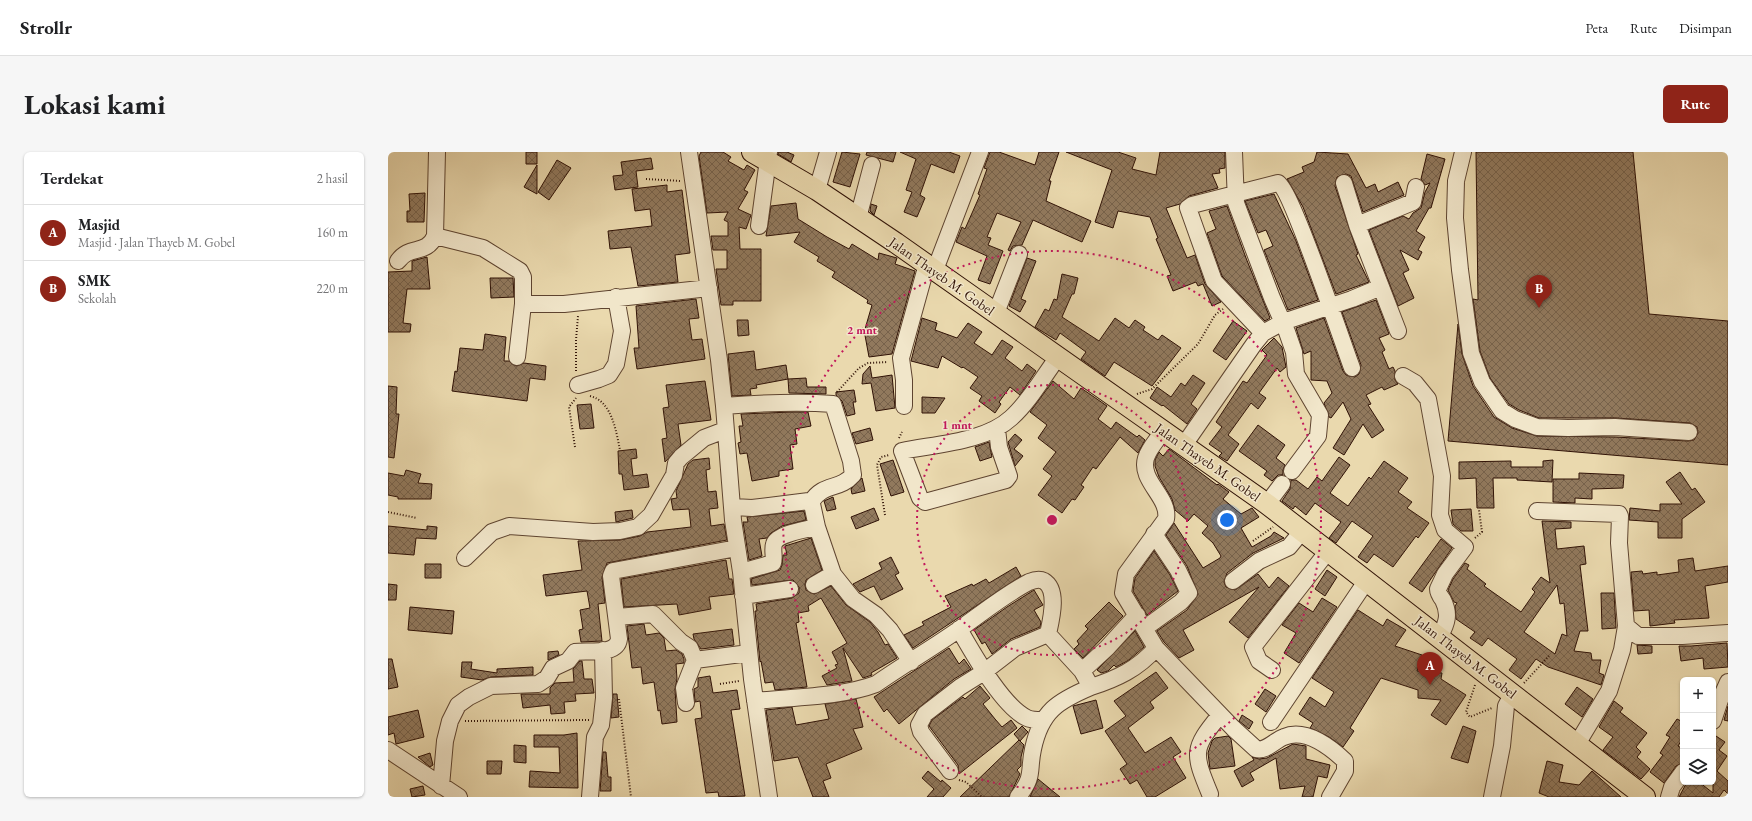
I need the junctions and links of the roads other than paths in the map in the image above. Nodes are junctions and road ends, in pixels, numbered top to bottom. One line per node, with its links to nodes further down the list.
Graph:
1 (437, 152): 16 (street)
2 (689, 152): 21 (street)
3 (828, 152): 11 (street)
4 (980, 152): 19 (street)
5 (1234, 152): 12 (street)
6 (1463, 152): 39 (street)
7 (763, 155): 11 (main road, Jalan Thayeb M. Gobel); 15 (street)
8 (872, 165): 13 (street)
9 (1344, 183): 14 (street)
10 (1416, 187): 14 (street)
11 (817, 190): 13 (main road, Jalan Thayeb M. Gobel)
12 (1235, 193): 24 (street); 26 (street); 28 (street)
13 (858, 218): 19 (main road, Jalan Thayeb M. Gobel)
14 (1357, 225): 20 (street)
15 (759, 226)
16 (435, 236): 18 (street); 23 (street)
17 (1019, 254): 25 (street)
18 (398, 261)
19 (931, 267): 25 (main road, Jalan Thayeb M. Gobel); 35 (street)
20 (1381, 287): 24 (street); 27 (street)
21 (709, 288): 22 (street); 34 (street)
22 (616, 297): 23 (street); 33 (street)
23 (523, 304): 29 (street)
24 (1330, 306): 26 (street); 31 (street)
25 (996, 313): 30 (main road, Jalan Thayeb M. Gobel)
26 (1283, 322): 28 (street); 41 (street)
27 (1398, 330)
28 (1263, 333): 40 (street)
29 (517, 357)
30 (1058, 357): 36 (street); 38 (main road, Jalan Thayeb M. Gobel)
31 (1352, 368)
32 (1403, 376): 66 (street)
33 (578, 389)
34 (724, 406): 37 (street); 43 (street)
35 (904, 406)
36 (997, 428): 36 (street)
37 (725, 430): 45 (street); 52 (street)
38 (1163, 431): 40 (main road, Jalan Thayeb M. Gobel); 49 (street)
39 (1689, 432)
40 (1184, 445): 44 (main road, Jalan Thayeb M. Gobel)
41 (1292, 471)
42 (1282, 484): 44 (street)
43 (811, 502): 45 (street); 47 (street)
44 (1267, 504): 48 (main road, Jalan Thayeb M. Gobel)
45 (733, 507): 50 (street)
46 (1537, 511): 62 (street)
47 (817, 527): 53 (street); 54 (street)
48 (1303, 530): 51 (main road, Jalan Thayeb M. Gobel); 56 (street)
49 (1154, 534): 61 (street); 61 (street)
50 (738, 548): 53 (street); 60 (street)
51 (1328, 551): 55 (main road, Jalan Thayeb M. Gobel); 72 (street)
52 (465, 558)
53 (741, 572): 59 (street)
54 (833, 574): 57 (street); 71 (street)
55 (1366, 580): 66 (main road, Jalan Thayeb M. Gobel); 83 (street)
56 (1233, 581)
57 (814, 585)
58 (790, 589): 59 (street)
59 (743, 596): 69 (street)
60 (617, 617): 68 (street); 70 (street)
61 (1141, 622): 67 (street); 73 (street)
62 (1626, 626): 64 (street); 84 (street)
63 (959, 629): 65 (street); 71 (street); 74 (street)
64 (1728, 633)
65 (1048, 634): 73 (street); 74 (street)
66 (1440, 636): 77 (main road, Jalan Thayeb M. Gobel)
67 (1156, 648): 76 (street); 81 (street)
68 (603, 650): 88 (street); 92 (street)
69 (749, 653): 70 (street); 78 (street)
70 (695, 660): 79 (street)
71 (911, 662): 78 (street)
72 (1272, 670)
73 (1082, 671): 76 (street)
74 (984, 672): 82 (street); 86 (street)
75 (1728, 682): 80 (street)
76 (1091, 687): 82 (street)
77 (1513, 693): 84 (main road, Jalan Thayeb M. Gobel); 90 (street)
78 (755, 701): 93 (street)
79 (686, 703)
80 (1716, 713)
81 (1220, 715): 89 (street); 95 (street)
82 (1042, 720): 94 (street)
83 (1271, 722)
84 (1577, 744): 96 (main road, Jalan Thayeb M. Gobel)
85 (388, 750): 88 (street)
86 (950, 771)
87 (1680, 776): 97 (street)
88 (441, 786): 91 (street)
89 (1210, 794)
90 (1491, 796)
91 (459, 797)
92 (590, 797)
93 (769, 797)
94 (1018, 797)
95 (1330, 797)
96 (1645, 797)
97 (1668, 797)

